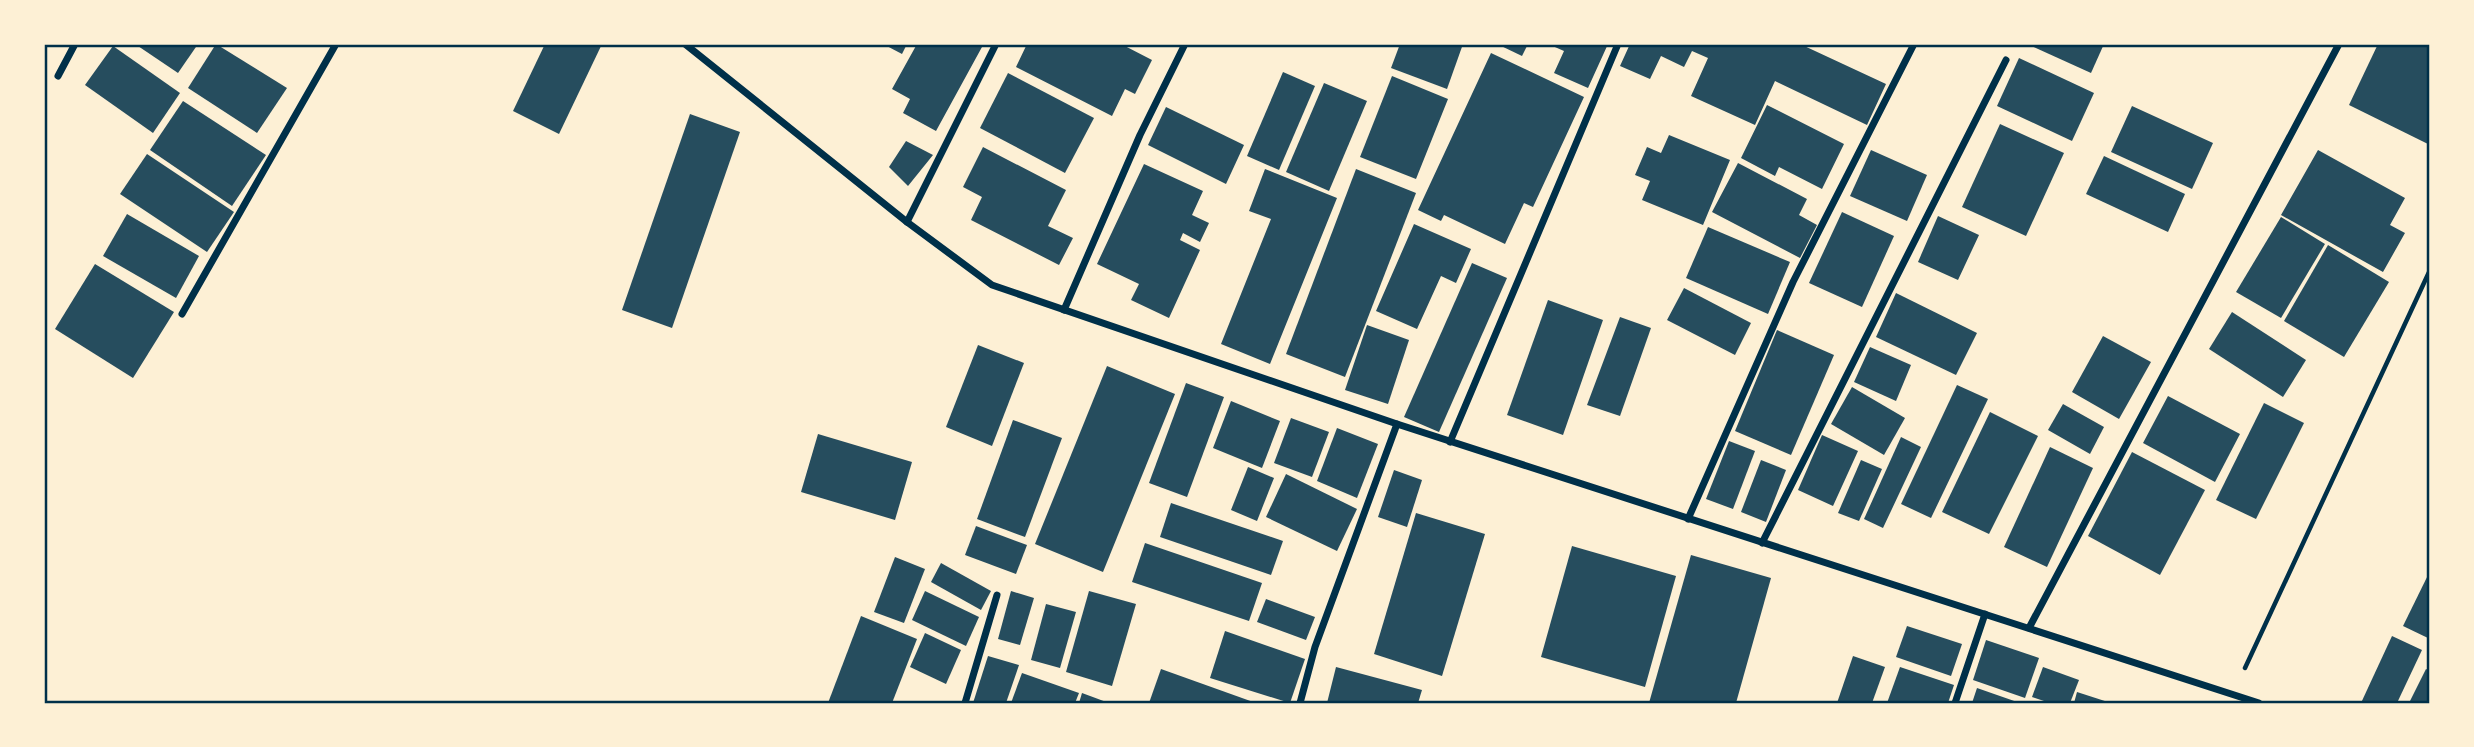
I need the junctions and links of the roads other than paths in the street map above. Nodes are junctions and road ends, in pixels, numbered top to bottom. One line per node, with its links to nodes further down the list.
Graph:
1 (75, 44): 10 (street)
2 (336, 44): 13 (street)
3 (685, 44): 11 (street)
4 (996, 44): 11 (street)
5 (1185, 44): 12 (street)
6 (1618, 44): 15 (street)
7 (1914, 44): 16 (street)
8 (2339, 44): 20 (street)
9 (2006, 60): 17 (street)
10 (58, 76)
11 (907, 222): 12 (street)
12 (1064, 310): 14 (street)
13 (182, 314)
14 (1397, 424): 15 (street); 22 (street)
15 (1450, 442): 16 (street)
16 (1688, 519): 17 (street)
17 (1762, 543): 19 (street)
18 (997, 595): 21 (street)
19 (1985, 614): 20 (street); 23 (street)
20 (2029, 628): 24 (street)
21 (965, 703)
22 (1300, 703)
23 (1955, 703)
24 (2259, 703)

